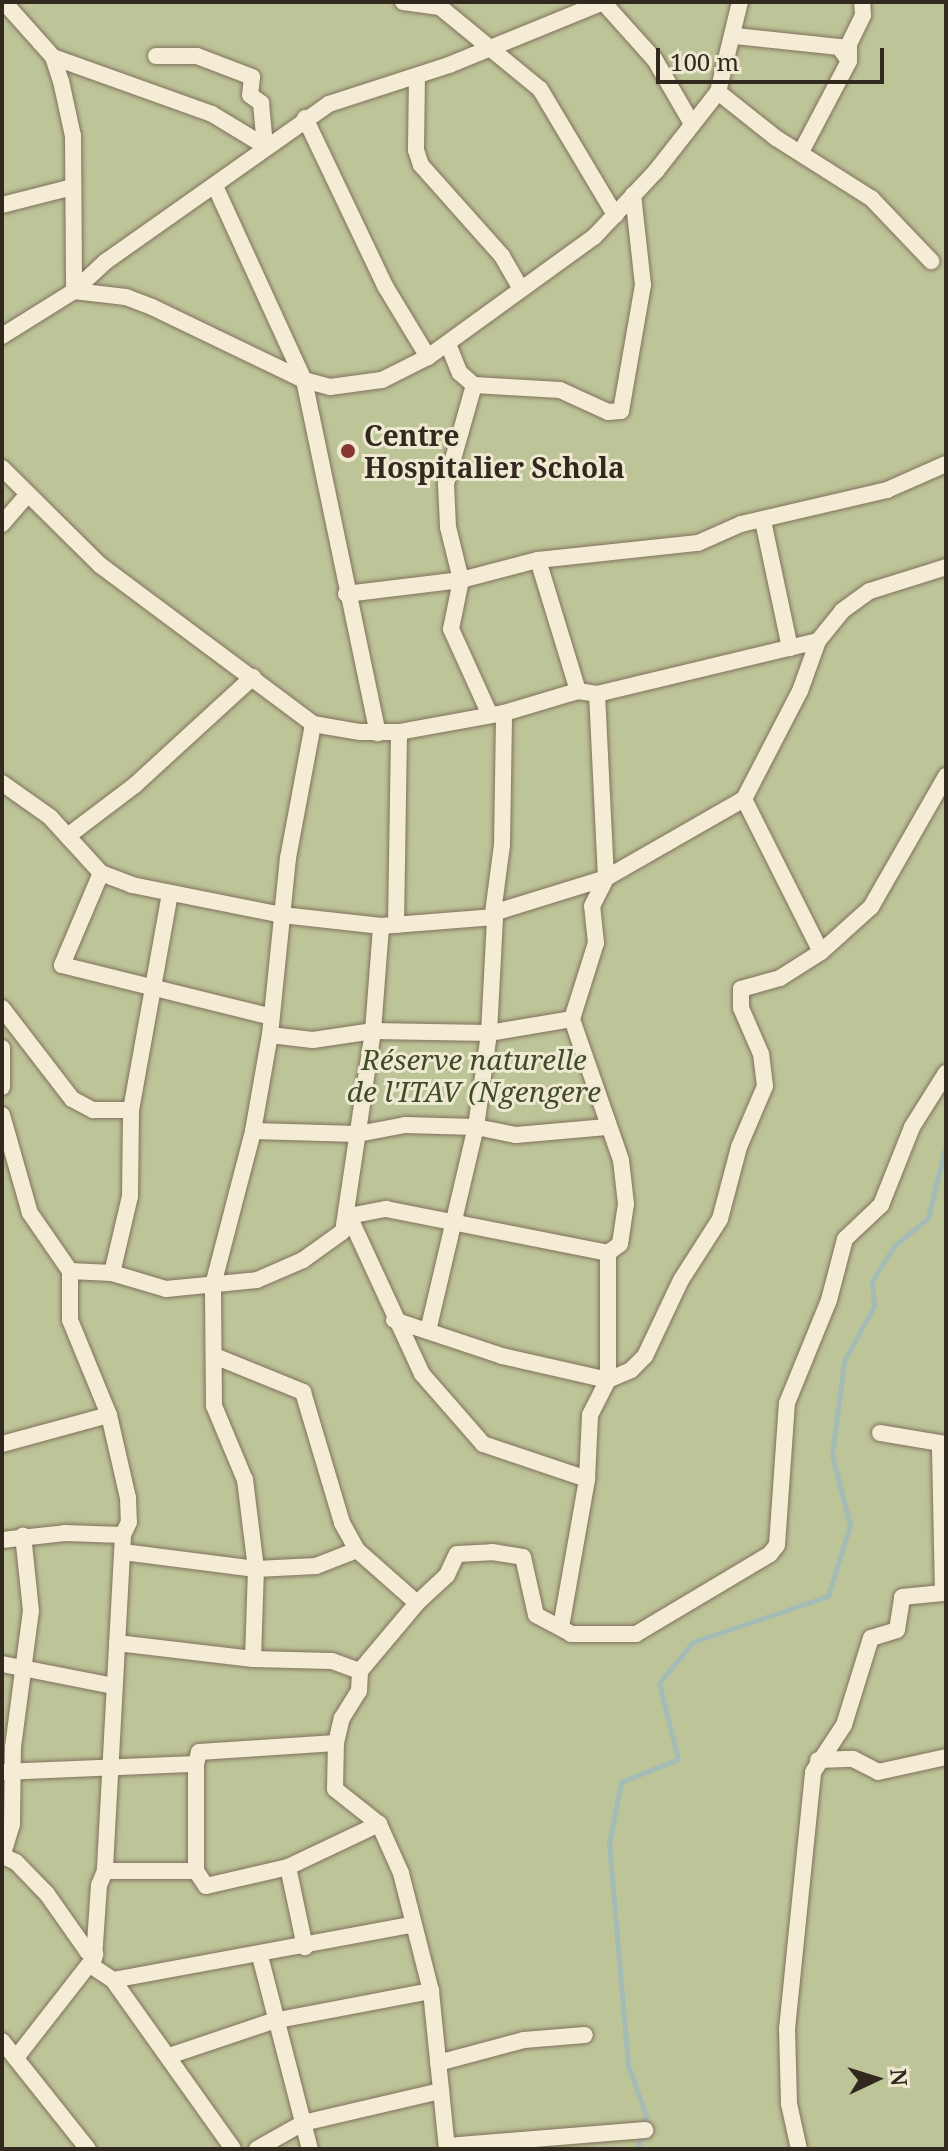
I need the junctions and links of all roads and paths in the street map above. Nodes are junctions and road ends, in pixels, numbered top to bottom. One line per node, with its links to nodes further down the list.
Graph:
1 (4, 2): 8 (street)
2 (403, 2): 6 (street)
3 (862, 2): 9 (street)
4 (735, 5): 5 (street)
5 (735, 36): 9 (street); 11 (street)
6 (485, 48): 10 (street); 13 (street); 20 (street)
7 (156, 56): 14 (street)
8 (53, 57): 14 (street); 17 (street)
9 (849, 61): 15 (street)
10 (417, 76): 12 (street); 22 (street)
11 (718, 92): 13 (street); 15 (street)
12 (305, 118): 14 (street); 26 (street)
13 (691, 122): 18 (street)
14 (265, 146): 16 (street)
15 (801, 152): 21 (street)
16 (215, 186): 23 (street); 27 (street)
17 (73, 187): 19 (street); 23 (street)
18 (633, 195): 20 (street); 28 (street)
19 (2, 205)
20 (615, 215): 22 (street)
21 (931, 261)
22 (520, 287): 25 (street)
23 (74, 291): 24 (street); 27 (street)
24 (2, 336)
25 (448, 344): 26 (street); 28 (street)
26 (428, 357): 27 (street)
27 (304, 380): 37 (street)
28 (474, 385): 36 (street)
29 (946, 464): 32 (street)
30 (2, 468): 31 (street)
31 (27, 495): 33 (street); 40 (street)
32 (763, 521): 34 (street); 39 (street)
33 (2, 524)
34 (538, 560): 36 (street); 41 (street)
35 (946, 567): 38 (street)
36 (461, 580): 37 (street); 43 (street)
37 (346, 594): 46 (street)
38 (818, 641): 39 (street); 49 (street)
39 (790, 648): 42 (street)
40 (253, 677): 44 (street); 50 (street)
41 (578, 691): 42 (street); 43 (street)
42 (597, 694): 52 (street)
43 (497, 714): 45 (street); 55 (street)
44 (313, 724): 46 (street); 54 (street)
45 (399, 732): 46 (street); 56 (street)
46 (378, 733)
47 (946, 776): 57 (street)
48 (2, 783): 50 (street)
49 (744, 799): 52 (street); 57 (street)
50 (69, 835): 51 (street)
51 (101, 873): 53 (street); 58 (street)
52 (606, 878): 55 (street); 61 (street)
53 (170, 894): 54 (street); 58 (street)
54 (282, 915): 56 (street); 60 (street)
55 (494, 915): 56 (street); 63 (street)
56 (388, 926): 62 (street)
57 (821, 952): 83 (street)
58 (156, 992): 60 (street); 68 (street)
59 (2, 1008): 68 (street)
60 (272, 1017): 64 (street)
61 (572, 1019): 63 (street); 71 (street)
62 (373, 1031): 63 (street); 64 (street); 73 (street)
63 (489, 1033): 70 (street)
64 (270, 1035): 72 (street)
65 (2, 1048): 67 (street)
66 (946, 1073): 96 (street)
67 (2, 1087)
68 (131, 1110): 78 (street)
69 (2, 1115): 77 (street)
70 (476, 1127): 71 (street); 73 (street); 74 (street)
71 (607, 1127): 76 (street)
72 (253, 1131): 73 (street); 79 (street)
73 (358, 1134): 75 (street)
74 (458, 1221): 75 (street); 76 (street); 81 (street)
75 (346, 1224): 79 (street); 80 (street)
76 (608, 1253): 83 (street)
77 (70, 1271): 78 (street); 84 (street)
78 (112, 1273): 79 (street)
79 (213, 1285): 82 (street)
80 (394, 1320): 81 (street); 88 (street)
81 (428, 1331): 83 (street)
82 (217, 1357): 92 (street); 94 (street)
83 (608, 1380): 88 (street)
84 (109, 1415): 86 (street); 91 (street)
85 (880, 1433): 87 (street)
86 (2, 1444)
87 (943, 1444): 93 (street)
88 (587, 1479): 96 (street)
89 (23, 1535): 90 (street); 91 (street); 100 (street)
90 (2, 1540)
91 (123, 1543): 94 (street); 97 (street)
92 (357, 1550): 94 (street); 95 (street)
93 (945, 1554): 105 (street)
94 (256, 1569): 98 (street)
95 (417, 1603): 96 (street); 101 (street)
96 (561, 1627)
97 (117, 1643): 98 (street); 102 (street)
98 (253, 1659): 101 (street)
99 (2, 1664): 100 (street)
100 (21, 1667): 102 (street); 108 (street)
101 (360, 1671): 103 (street)
102 (113, 1686): 107 (street)
103 (336, 1743): 106 (street); 109 (street)
104 (946, 1757): 105 (street)
105 (818, 1760): 134 (street)
106 (196, 1764): 107 (street); 113 (street)
107 (108, 1772): 108 (street); 112 (street)
108 (7, 1774): 110 (street)
109 (379, 1824): 111 (street); 114 (street)
110 (2, 1856): 117 (street)
111 (288, 1867): 113 (street); 115 (street)
112 (105, 1871): 113 (street); 117 (street)
113 (196, 1871)
114 (411, 1925): 115 (street); 119 (street)
115 (305, 1947): 116 (street)
116 (260, 1956): 118 (street); 120 (street)
117 (93, 1960): 118 (street); 124 (street)
118 (113, 1980): 123 (street)
119 (431, 1991): 120 (street); 125 (street)
120 (273, 2021): 123 (street); 127 (street)
121 (585, 2035): 125 (street)
122 (2, 2041): 124 (street)
123 (169, 2056): 131 (street)
124 (16, 2058): 130 (street)
125 (438, 2063): 126 (street)
126 (441, 2091): 127 (street); 129 (street)
127 (303, 2123): 132 (street); 133 (street)
128 (645, 2130): 129 (street)
129 (447, 2147)
130 (88, 2149)
131 (233, 2149)
132 (257, 2149)
133 (310, 2149)
134 (799, 2149)

